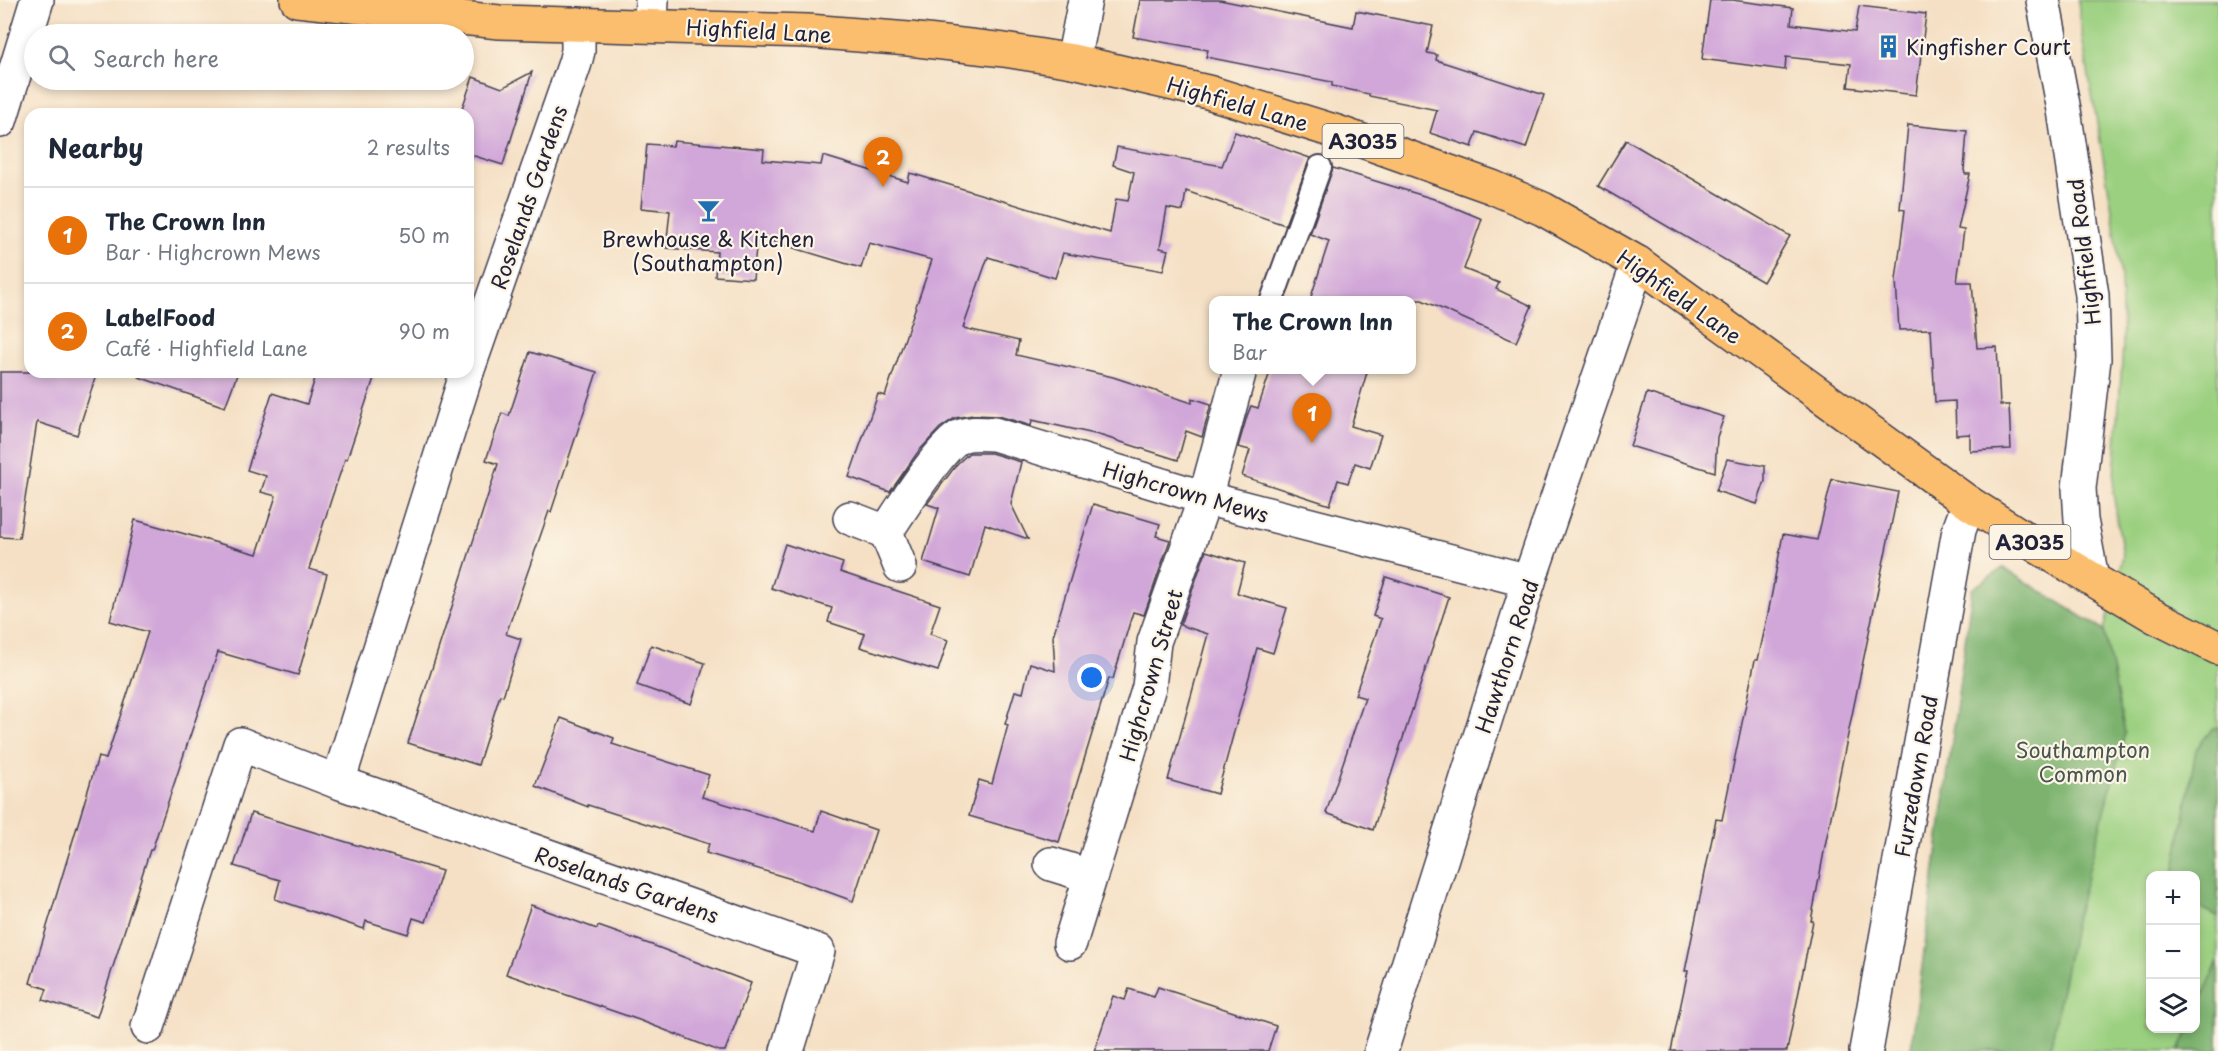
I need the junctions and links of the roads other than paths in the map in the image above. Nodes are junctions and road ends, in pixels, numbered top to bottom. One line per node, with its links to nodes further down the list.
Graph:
1 (37, 0): 6 (street)
2 (297, 0): 7 (main road, Highfield Lane / A3035)
3 (1084, 0): 9 (street)
4 (2043, 0): 22 (street, Highfield Road)
5 (651, 13): 7 (main road, Highfield Lane / A3035); 9 (main road, Highfield Lane / A3035)
6 (30, 24)
7 (578, 24): 14 (street, Roselands Gardens)
8 (24, 42): 10 (street)
9 (1073, 61): 12 (main road, Highfield Lane / A3035)
10 (0, 120)
11 (1320, 167): 13 (lane)
12 (1638, 263): 18 (main road, Highfield Lane / A3035); 23 (street, Hawthorn Road)
13 (1273, 296)
14 (474, 350)
15 (1239, 374): 17 (street, Highcrown Street)
16 (464, 378): 25 (street, Roselands Gardens)
17 (1205, 498): 20 (street, Highcrown Mews); 23 (street, Highcrown Mews); 27 (street, Highcrown Street)
18 (1970, 503): 22 (main road, Highfield Lane / A3035); 32 (street, Furzedown Road)
19 (850, 518): 20 (street)
20 (886, 532): 21 (street)
21 (900, 566)
22 (2092, 578): 24 (main road, A3035)
23 (1529, 581): 31 (street, Hawthorn Road)
24 (2218, 648)
25 (338, 782): 29 (street, Roselands Gardens); 30 (street, Roselands Gardens)
26 (1051, 864): 27 (street)
27 (1090, 876): 28 (street, Highcrown Street)
28 (1070, 943)
29 (148, 1027)
30 (787, 1051)
31 (1381, 1051)
32 (1866, 1051)

